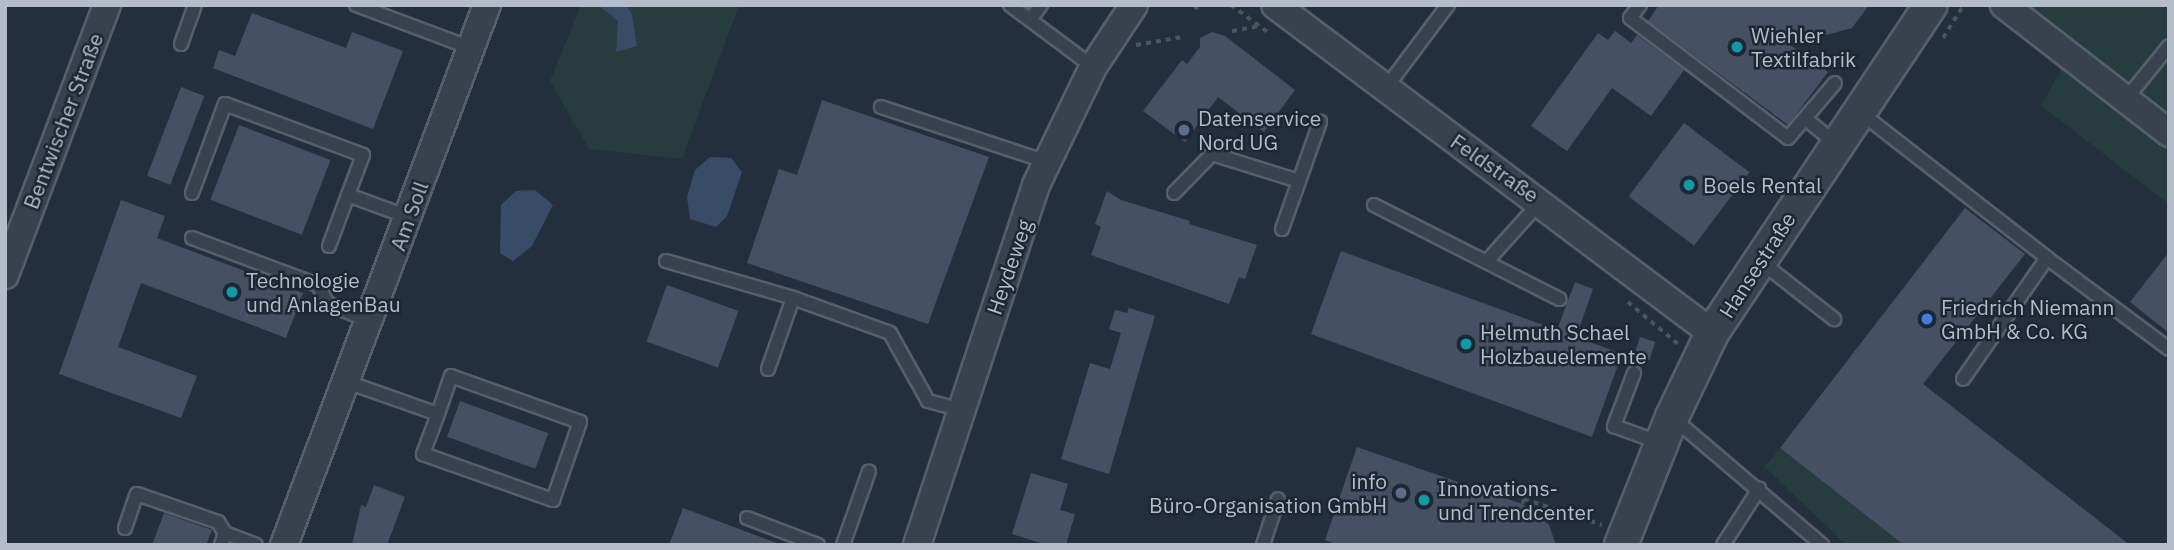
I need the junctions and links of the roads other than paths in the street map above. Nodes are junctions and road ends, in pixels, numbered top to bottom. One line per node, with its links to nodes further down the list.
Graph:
1 (107, 5): 42 (street, Bentwischer Straße)
2 (195, 5): 14 (lane)
3 (356, 5): 16 (lane)
4 (487, 5): 16 (street, Am Soll)
5 (1010, 5): 13 (lane)
6 (1041, 5): 13 (lane)
7 (1134, 5): 17 (street, Heydeweg)
8 (1448, 5): 19 (lane)
9 (1640, 5): 23 (lane)
10 (1931, 5): 22 (street, Hansestraße)
11 (2004, 5): 20 (street)
12 (1267, 16): 19 (street, Feldstraße)
13 (1030, 20): 17 (lane)
14 (181, 44)
15 (2169, 46): 20 (lane)
16 (471, 48): 34 (street, Am Soll)
17 (1093, 67): 27 (street, Heydeweg)
18 (1835, 83): 23 (lane)
19 (1385, 90): 32 (street, Feldstraße)
20 (2126, 99): 25 (street)
21 (881, 107): 27 (lane)
22 (1861, 113): 26 (street, Hansestraße); 38 (lane)
23 (1807, 120): 26 (lane)
24 (1320, 122): 28 (lane)
25 (2169, 132)
26 (1839, 145): 40 (street, Hansestraße)
27 (1047, 162): 53 (street, Heydeweg)
28 (1299, 181): 30 (lane); 35 (lane)
29 (192, 193): 31 (lane)
30 (1174, 193)
31 (348, 195): 34 (lane); 37 (lane)
32 (1541, 200): 39 (lane); 47 (street, Feldstraße)
33 (1374, 205): 39 (lane)
34 (408, 217): 46 (street, Am Soll)
35 (1282, 229)
36 (192, 238): 46 (lane)
37 (329, 246)
38 (2047, 258): 48 (lane); 51 (lane)
39 (1489, 259): 44 (lane)
40 (1757, 260): 45 (lane); 47 (street, Hansestraße)
41 (666, 261): 43 (lane)
42 (5, 275)
43 (793, 298): 49 (lane); 53 (lane)
44 (1559, 299)
45 (1834, 319)
46 (370, 321): 52 (street, Am Soll)
47 (1713, 333): 55 (street, Hansestraße)
48 (2169, 349)
49 (768, 369)
50 (1634, 373): 55 (lane)
51 (1963, 379)
52 (347, 382): 54 (lane); 64 (street, Am Soll)
53 (961, 410): 67 (street, Heydeweg)
54 (438, 414): 54 (lane)
55 (1666, 430): 57 (lane); 61 (street, Hansestraße)
56 (869, 471): 66 (lane)
57 (1759, 489): 69 (lane); 70 (lane)
58 (1278, 499): 68 (lane)
59 (747, 518): 65 (lane)
60 (125, 528): 62 (lane)
61 (1613, 535)
62 (223, 539): 63 (lane)
63 (256, 545)
64 (284, 545)
65 (818, 545)
66 (843, 545)
67 (917, 545)
68 (1263, 545)
69 (1723, 545)
70 (1822, 545)

